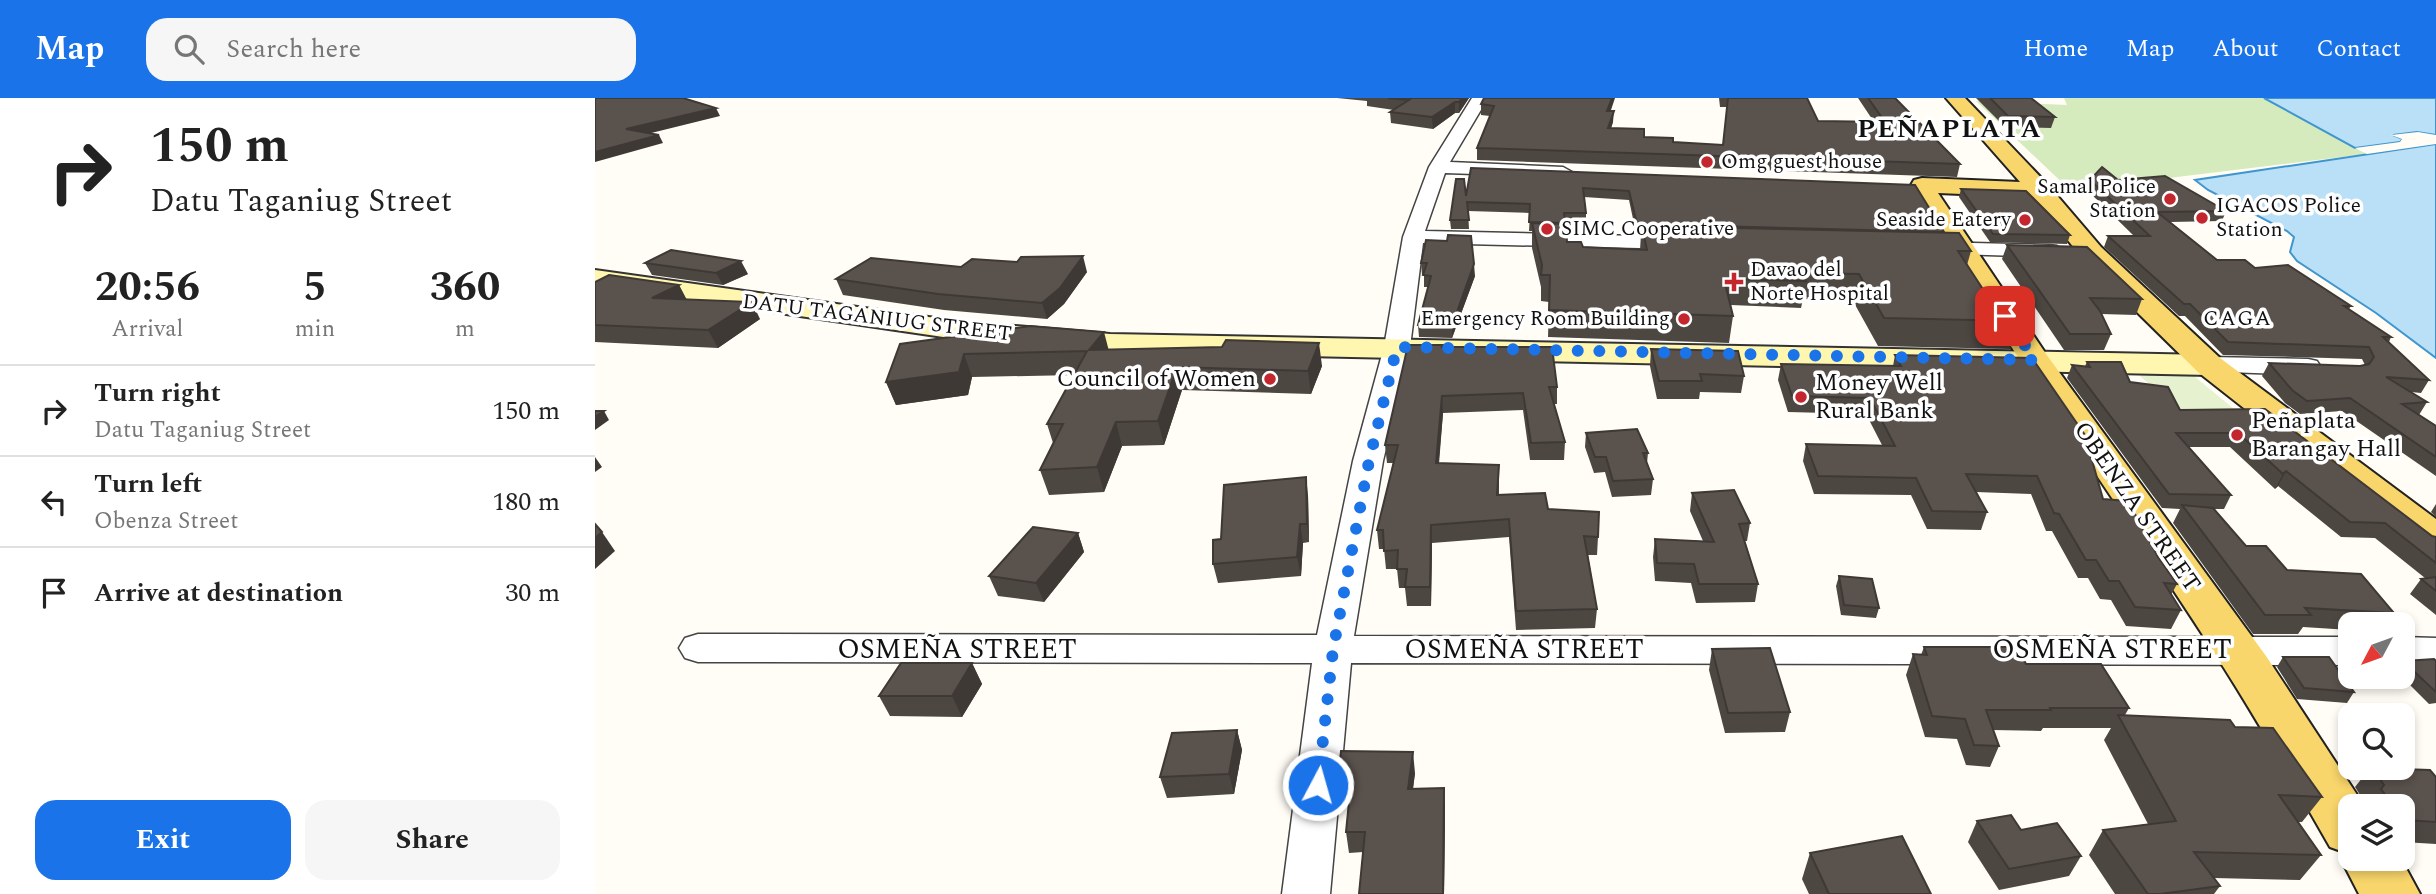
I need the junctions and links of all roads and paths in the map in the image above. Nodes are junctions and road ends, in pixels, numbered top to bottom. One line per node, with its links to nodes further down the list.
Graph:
1 (1480, 98): 3 (street)
2 (1955, 98): 5 (main road)
3 (1438, 167): 4 (street); 6 (street)
4 (1577, 172)
5 (2040, 190): 9 (main road, OBENZA STREET); 10 (main road)
6 (1413, 237): 7 (street); 12 (street)
7 (1700, 243)
8 (1919, 248): 9 (street)
9 (1960, 249): 10 (street); 13 (main road, OBENZA STREET)
10 (2092, 253): 14 (main road)
11 (595, 278): 12 (main road, DATU TAGANIUG STREET)
12 (1397, 347): 13 (main road, DATU TAGANIUG STREET); 19 (street)
13 (2035, 360): 14 (main road, DATU TAGANIUG STREET); 18 (main road, OBENZA STREET)
14 (2209, 365): 15 (street); 16 (main road)
15 (2339, 368)
16 (2436, 539)
17 (698, 648): 19 (street, OSMEÑA STREET)
18 (2236, 649): 19 (street, OSMEÑA STREET); 20 (street, OSMEÑA STREET); 23 (main road, OBENZA STREET)
19 (1333, 650): 25 (street)
20 (2338, 651)
21 (2415, 651): 22 (street)
22 (2436, 652)
23 (2338, 811)
24 (2377, 871): 26 (main road)
25 (1306, 894)
26 (2391, 894)

